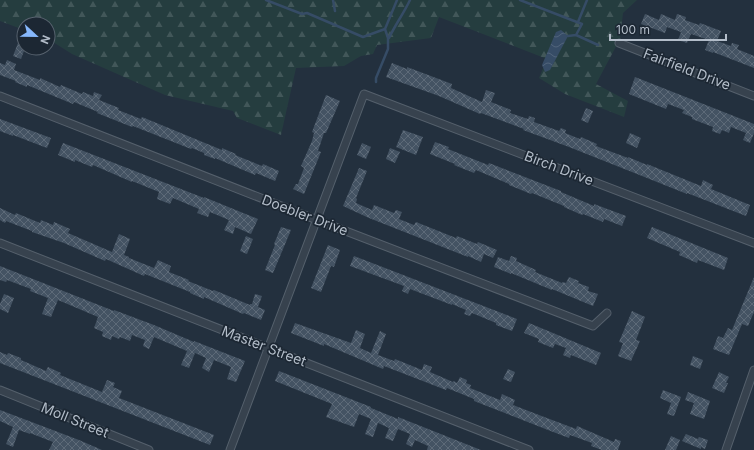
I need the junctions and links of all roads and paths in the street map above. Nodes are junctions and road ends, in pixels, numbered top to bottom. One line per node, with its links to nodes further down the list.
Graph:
1 (619, 43): 3 (street, Fairfield Drive)
2 (0, 96): 4 (street, Doebler Drive)
3 (754, 96)
4 (317, 220): 6 (street, Birch Drive); 7 (street, Doebler Drive); 8 (street)
5 (0, 243): 8 (street, Master Street)
6 (754, 243)
7 (607, 313)
8 (269, 348): 12 (street); 13 (street, Master Street)
9 (754, 370): 14 (street)
10 (0, 390): 11 (street, Moll Street)
11 (149, 450)
12 (230, 450)
13 (529, 450)
14 (726, 450)

